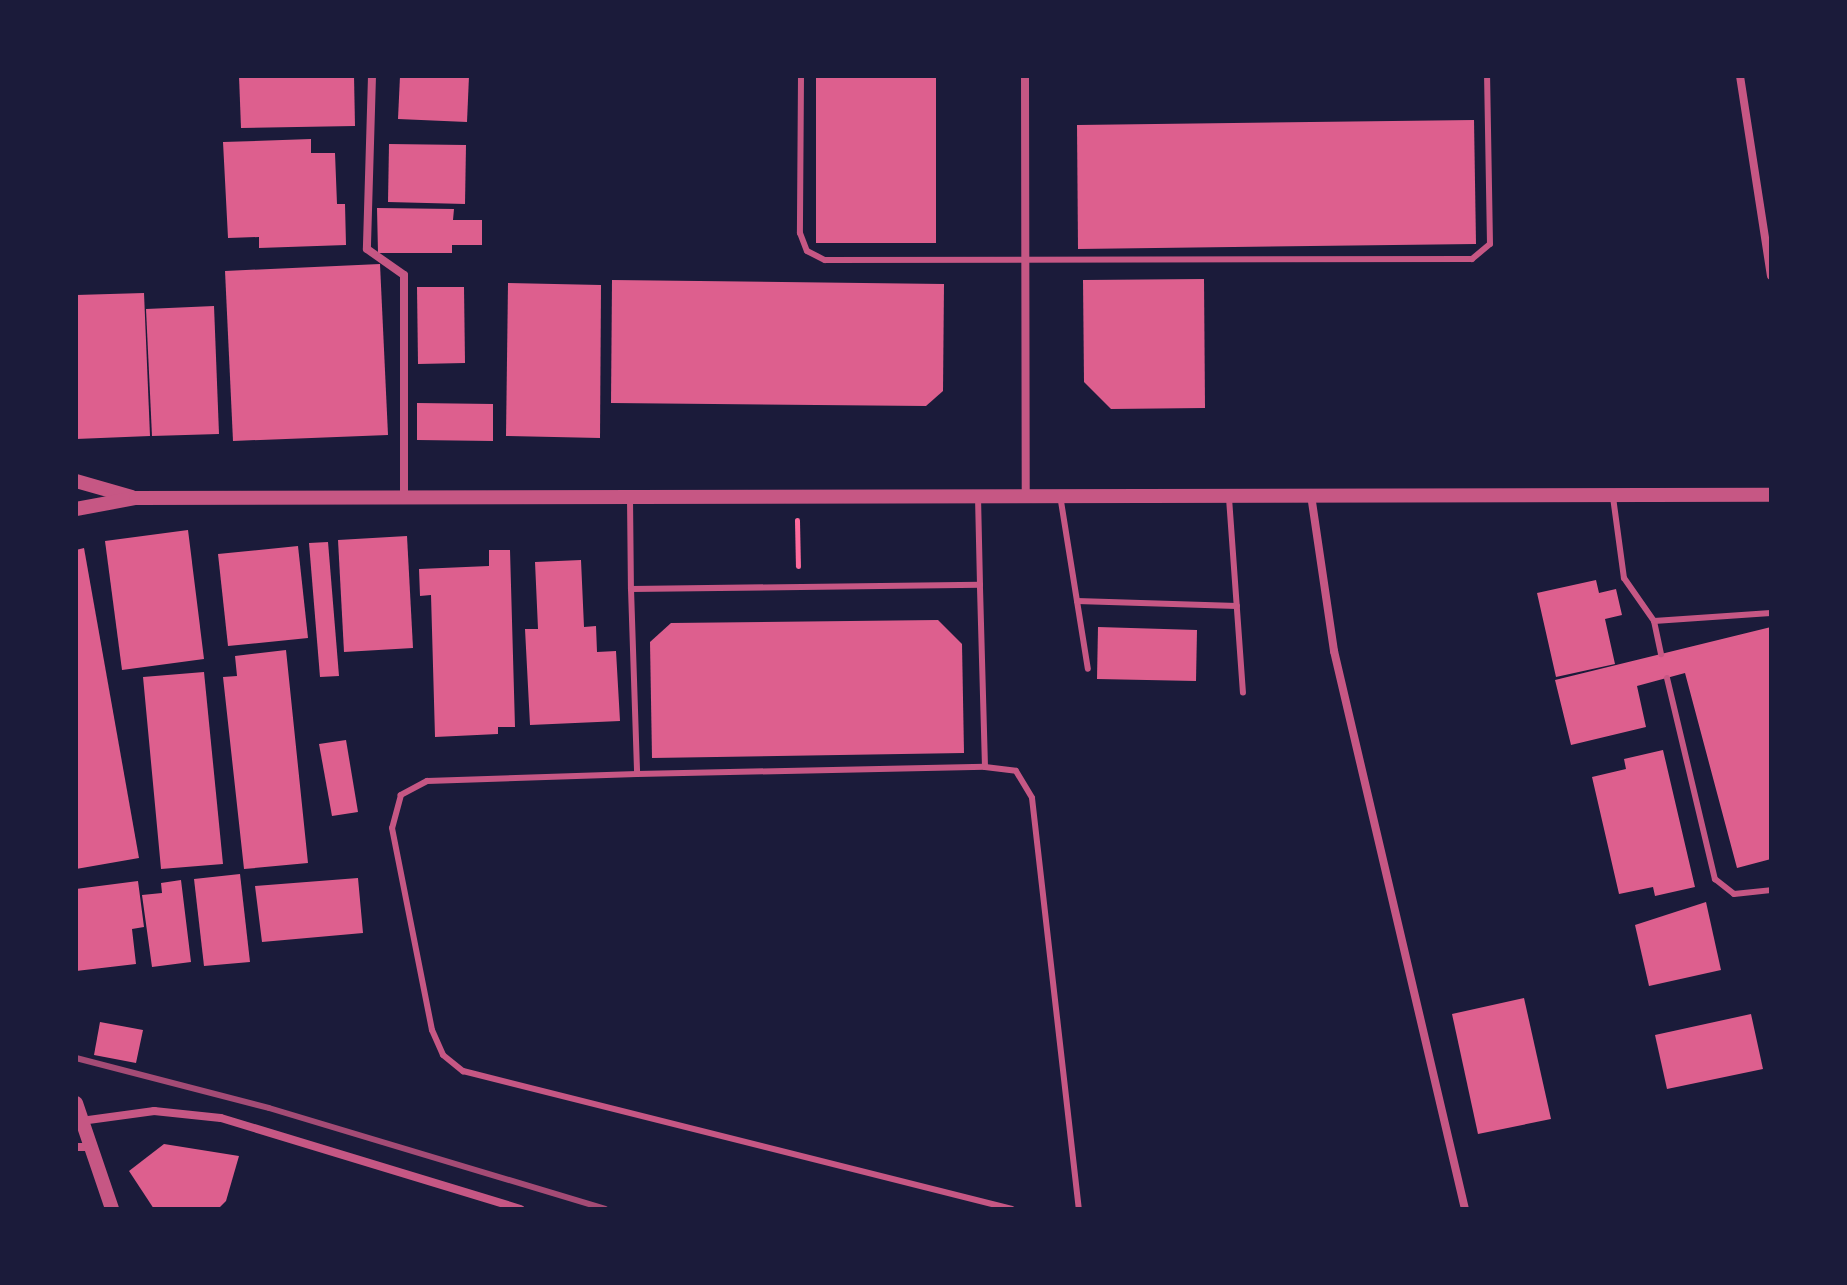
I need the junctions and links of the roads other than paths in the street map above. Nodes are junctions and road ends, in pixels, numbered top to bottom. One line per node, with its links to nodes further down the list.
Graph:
1 (372, 76): 17 (street)
2 (801, 76): 6 (lane)
3 (1025, 76): 6 (street)
4 (1487, 76): 6 (lane)
5 (1740, 76): 7 (street)
6 (1026, 259): 13 (street)
7 (1771, 276)
8 (76, 481): 18 (street)
9 (1612, 493): 11 (street); 15 (street); 25 (lane)
10 (1229, 494): 11 (street); 14 (street); 23 (lane)
11 (1311, 494): 40 (street)
12 (978, 495): 13 (street); 16 (street); 20 (lane)
13 (1026, 495): 14 (street)
14 (1060, 495): 22 (lane)
15 (1771, 495)
16 (630, 496): 17 (street); 21 (lane)
17 (404, 497): 18 (street)
18 (136, 498): 19 (street)
19 (76, 509)
20 (980, 585): 21 (lane); 30 (lane)
21 (631, 589): 31 (lane)
22 (1077, 601): 23 (lane); 27 (lane)
23 (1237, 606): 29 (lane)
24 (1771, 613): 25 (lane)
25 (1654, 621): 26 (lane)
26 (1661, 654)
27 (1088, 669)
28 (1667, 678): 32 (lane)
29 (1243, 692)
30 (985, 767): 31 (lane); 39 (lane)
31 (637, 774): 38 (lane)
32 (1771, 890)
33 (76, 1103): 34 (street)
34 (80, 1121): 35 (street); 37 (street)
35 (82, 1147): 36 (street)
36 (112, 1209)
37 (521, 1209)
38 (1012, 1209)
39 (1079, 1209)
40 (1465, 1209)

